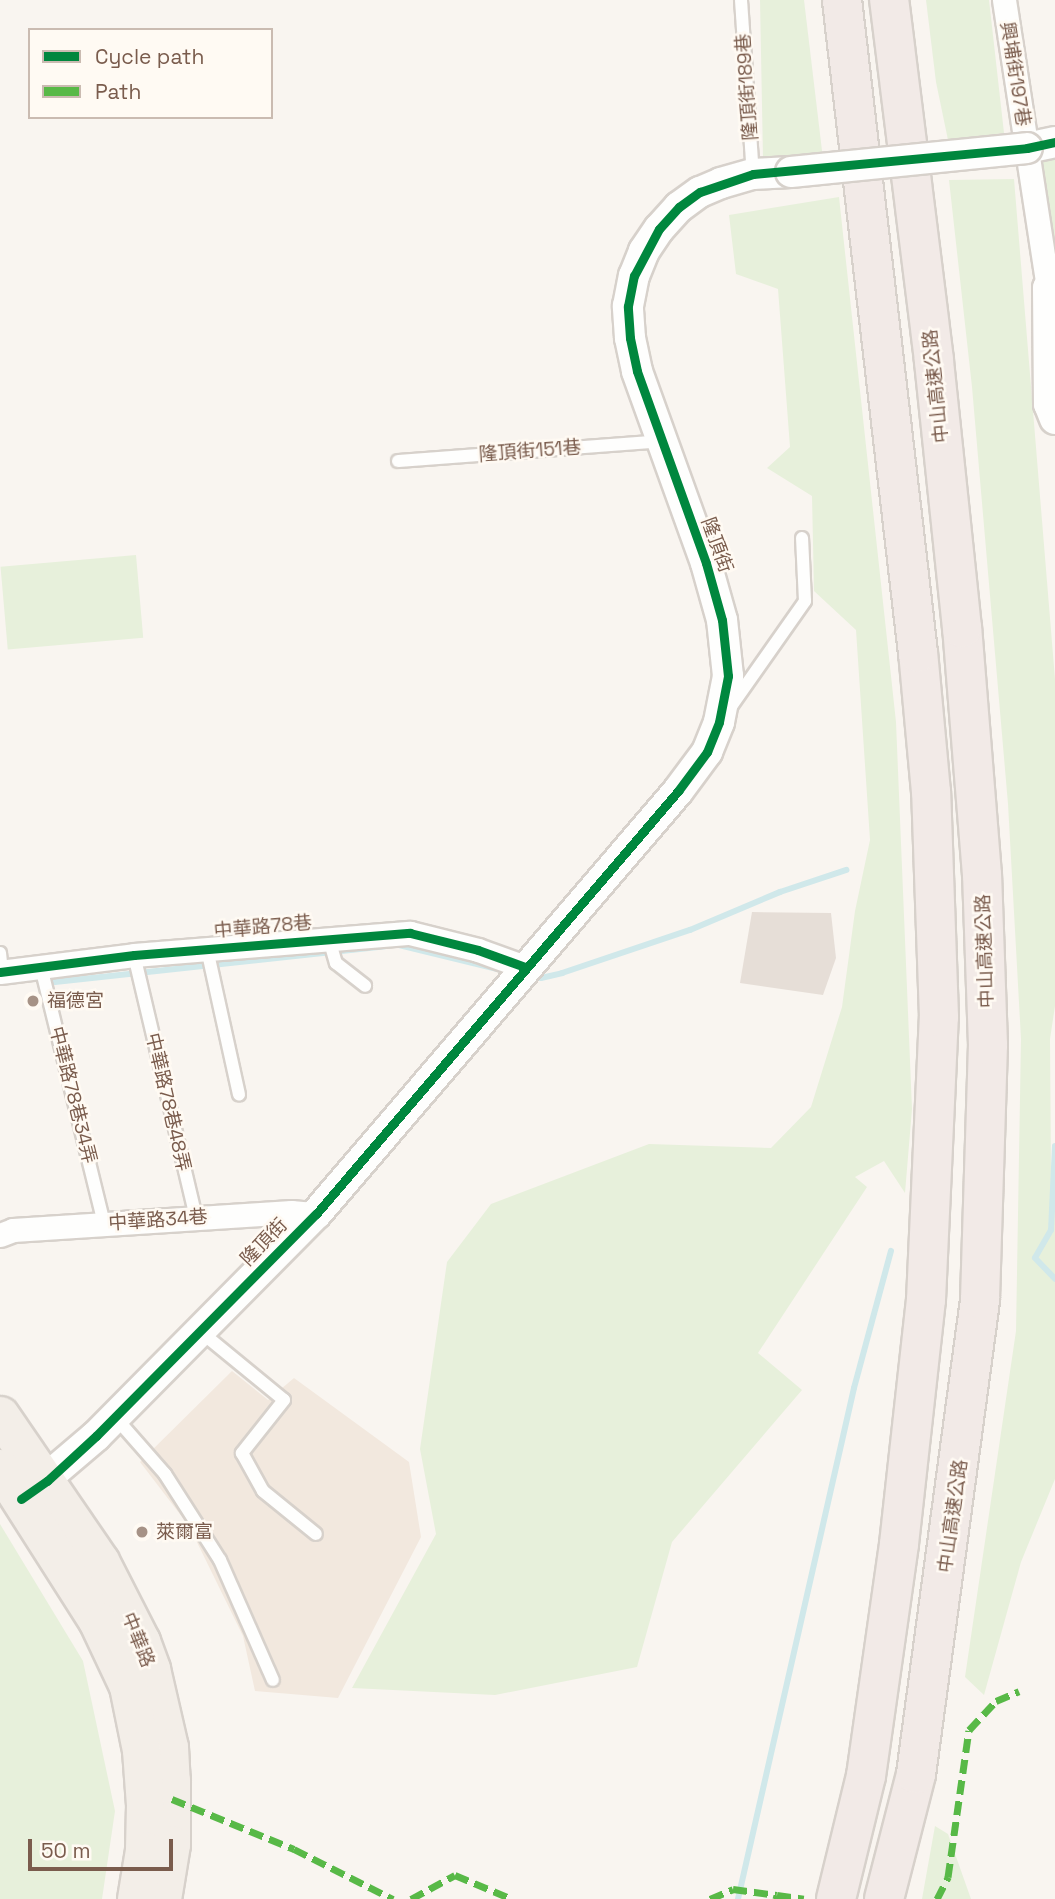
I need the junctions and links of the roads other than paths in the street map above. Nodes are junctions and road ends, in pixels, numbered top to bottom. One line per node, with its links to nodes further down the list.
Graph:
1 (741, 0): 6 (lane, 隆頂街189巷)
2 (842, 0): 34 (highway)
3 (889, 0): 35 (highway, 中山高速公路)
4 (1004, 0): 5 (street, 興埔街197巷)
5 (1041, 145): 6 (street, 隆頂街, bridge); 7 (street, 興埔街197巷)
6 (753, 174): 9 (street, 隆頂街)
7 (1053, 286): 8 (street)
8 (1055, 419)
9 (661, 440): 10 (lane, 隆頂街151巷); 12 (street, 隆頂街)
10 (398, 461)
11 (802, 538): 12 (lane)
12 (719, 722): 18 (street, 隆頂街)
13 (330, 940): 14 (street, 中華路78巷); 18 (street, 中華路78巷); 19 (lane)
14 (208, 951): 15 (street, 中華路78巷); 20 (lane)
15 (134, 955): 17 (street, 中華路78巷); 22 (lane, 中華路78巷48弄)
16 (1, 966): 17 (street, 中華路78巷)
17 (41, 967): 23 (lane, 中華路78巷34弄)
18 (517, 976): 21 (street, 隆頂街)
19 (365, 986)
20 (239, 1095)
21 (316, 1214): 22 (street, 中華路34巷); 25 (street, 隆頂街)
22 (196, 1218): 23 (street, 中華路34巷)
23 (104, 1224): 24 (street, 中華路34巷)
24 (0, 1235)
25 (201, 1331): 27 (street, 隆頂街); 30 (lane)
26 (0, 1415): 29 (main road, 中華路)
27 (115, 1417): 29 (street, 隆頂街); 31 (lane)
28 (0, 1468): 29 (main road, 中華路)
29 (34, 1490): 32 (main road, 中華路); 33 (main road, 中華路)
30 (316, 1534)
31 (273, 1680)
32 (136, 1899)
33 (162, 1899)
34 (836, 1899)
35 (884, 1899)

